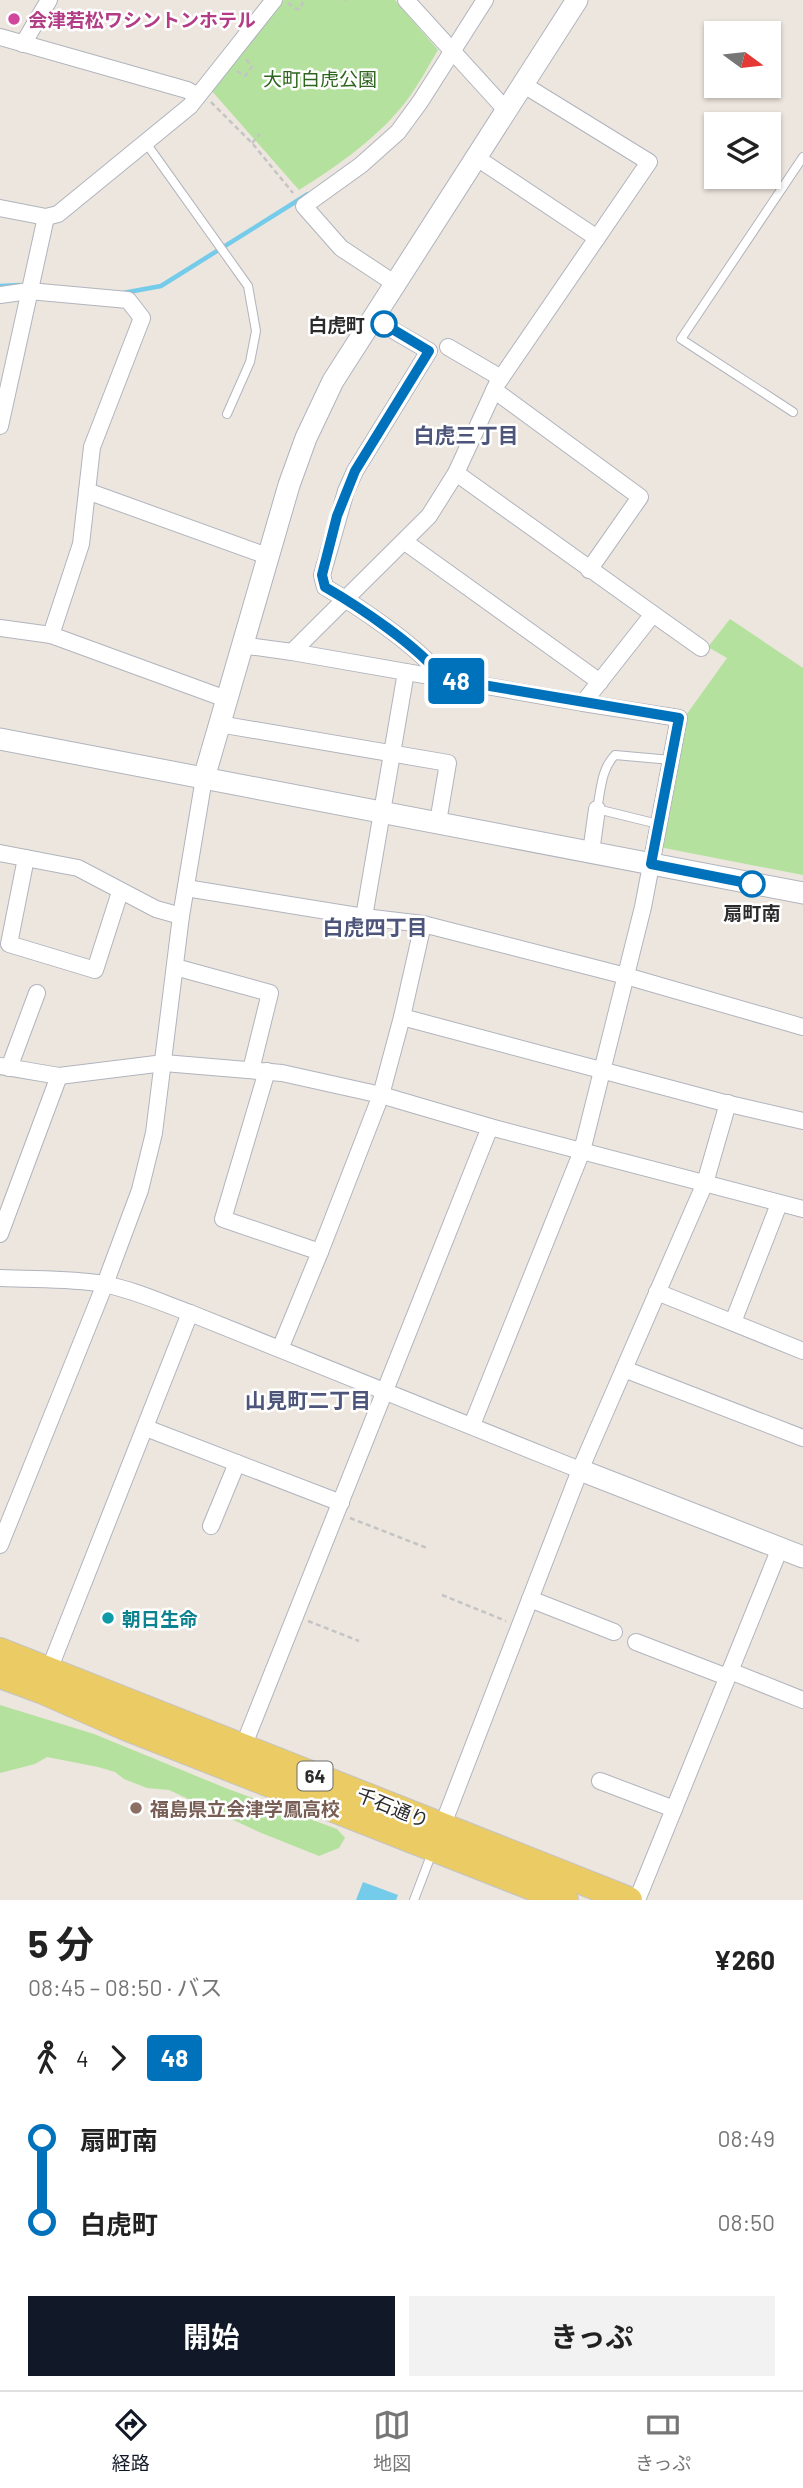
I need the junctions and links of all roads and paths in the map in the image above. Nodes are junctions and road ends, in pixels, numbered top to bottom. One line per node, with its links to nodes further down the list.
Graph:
1 (49, 0): 9 (street)
2 (274, 0): 12 (street)
3 (284, 0): 4 (path)
4 (304, 0)
5 (406, 0): 10 (street)
6 (485, 0): 10 (street)
7 (578, 0): 11 (street)
8 (0, 37): 9 (street)
9 (23, 44): 12 (street)
10 (448, 47): 13 (street); 23 (street)
11 (524, 85): 13 (street); 22 (street)
12 (200, 94): 15 (street); 16 (path)
13 (507, 111): 18 (street)
14 (260, 134): 16 (path)
15 (146, 143): 21 (street); 30 (lane)
16 (252, 143): 19 (path)
17 (803, 157): 29 (lane)
18 (477, 158): 22 (street); 23 (street)
19 (296, 197)
20 (0, 208): 21 (street)
21 (46, 217): 24 (street)
22 (597, 238): 28 (street)
23 (394, 283): 26 (street)
24 (31, 284): 25 (street); 31 (street); 33 (street)
25 (0, 295)
26 (372, 318): 35 (street); 37 (street)
27 (448, 346): 28 (street)
28 (498, 384): 32 (street); 36 (street)
29 (793, 412)
30 (227, 414)
31 (0, 426)
32 (456, 473): 34 (street); 36 (street)
33 (87, 491): 35 (street); 40 (street)
34 (405, 541): 37 (street); 46 (street)
35 (267, 556): 41 (street)
36 (589, 570): 38 (street)
37 (346, 599): 43 (street); 45 (street)
38 (653, 614): 42 (street); 46 (street)
39 (0, 628): 40 (street)
40 (51, 635): 47 (street)
41 (241, 645): 43 (street); 47 (street)
42 (701, 648)
43 (292, 652): 44 (street)
44 (406, 672): 45 (street); 51 (street)
45 (442, 678): 48 (street)
46 (600, 682): 48 (street)
47 (226, 699): 49 (street)
48 (583, 703): 52 (street)
49 (219, 724): 51 (street); 53 (street)
50 (0, 739): 53 (street)
51 (392, 752): 55 (street); 56 (street)
52 (671, 760): 54 (lane); 57 (street)
53 (204, 778): 55 (street); 62 (street)
54 (597, 809): 57 (lane); 58 (street)
55 (383, 812): 56 (street); 66 (street)
56 (438, 822): 58 (street)
57 (659, 824): 61 (street)
58 (590, 852): 61 (street)
59 (0, 853): 60 (street)
60 (26, 858): 63 (street); 63 (street)
61 (651, 864): 64 (street); 69 (street)
62 (186, 888): 65 (street); 66 (street)
63 (120, 892): 65 (street)
64 (803, 893)
65 (181, 916): 68 (street)
66 (364, 917): 67 (street)
67 (423, 924): 69 (street); 71 (street)
68 (175, 967): 73 (street); 75 (street)
69 (626, 976): 72 (street); 76 (street)
70 (37, 993): 74 (street)
71 (402, 1017): 76 (street); 78 (street)
72 (803, 1027)
73 (164, 1063): 75 (street); 77 (street); 89 (street)
74 (4, 1067): 77 (street)
75 (259, 1070): 78 (street); 87 (street)
76 (603, 1070): 79 (street); 82 (street)
77 (59, 1076): 86 (street)
78 (382, 1095): 81 (street); 87 (street)
79 (728, 1103): 80 (street); 83 (street)
80 (803, 1121)
81 (490, 1126): 82 (street); 96 (street)
82 (582, 1151): 83 (street); 97 (street)
83 (705, 1183): 84 (street); 90 (street)
84 (779, 1204): 85 (street); 92 (street)
85 (803, 1209)
86 (0, 1234)
87 (320, 1252): 93 (street)
88 (0, 1278): 89 (street)
89 (105, 1284): 91 (street); 102 (street)
90 (657, 1292): 92 (street); 95 (street)
91 (190, 1313): 93 (street); 98 (street)
92 (733, 1322): 94 (street)
93 (280, 1349): 96 (street)
94 (803, 1351)
95 (624, 1368): 99 (street); 101 (street)
96 (384, 1390): 97 (street); 103 (street)
97 (472, 1425): 101 (street)
98 (146, 1428): 100 (street); 117 (street)
99 (803, 1438)
100 (237, 1463): 103 (street); 104 (street)
101 (580, 1470): 107 (street); 110 (street)
102 (8, 1503): 105 (street)
103 (339, 1508): 106 (path); 111 (street)
104 (211, 1525)
105 (0, 1545)
106 (427, 1548)
107 (780, 1548): 108 (street); 118 (street)
108 (803, 1557)
109 (442, 1595): 112 (path)
110 (530, 1599): 112 (street); 113 (street)
111 (296, 1616): 114 (path); 121 (street)
112 (519, 1626): 124 (street)
113 (614, 1632)
114 (359, 1641)
115 (636, 1642): 118 (street)
116 (0, 1651): 117 (main road, 千石通り / 64)
117 (49, 1670): 121 (main road, 千石通り / 64)
118 (728, 1674): 120 (street); 123 (street)
119 (0, 1675): 124 (main road, 千石通り / 64)
120 (803, 1700)
121 (243, 1747): 124 (main road, 千石通り / 64)
122 (600, 1781): 123 (street)
123 (674, 1809): 128 (street)
124 (438, 1837): 125 (lane); 126 (main road, 千石通り / 64); 127 (main road, 千石通り / 64)
125 (416, 1899)
126 (565, 1900)
127 (629, 1900)
128 (637, 1900)

